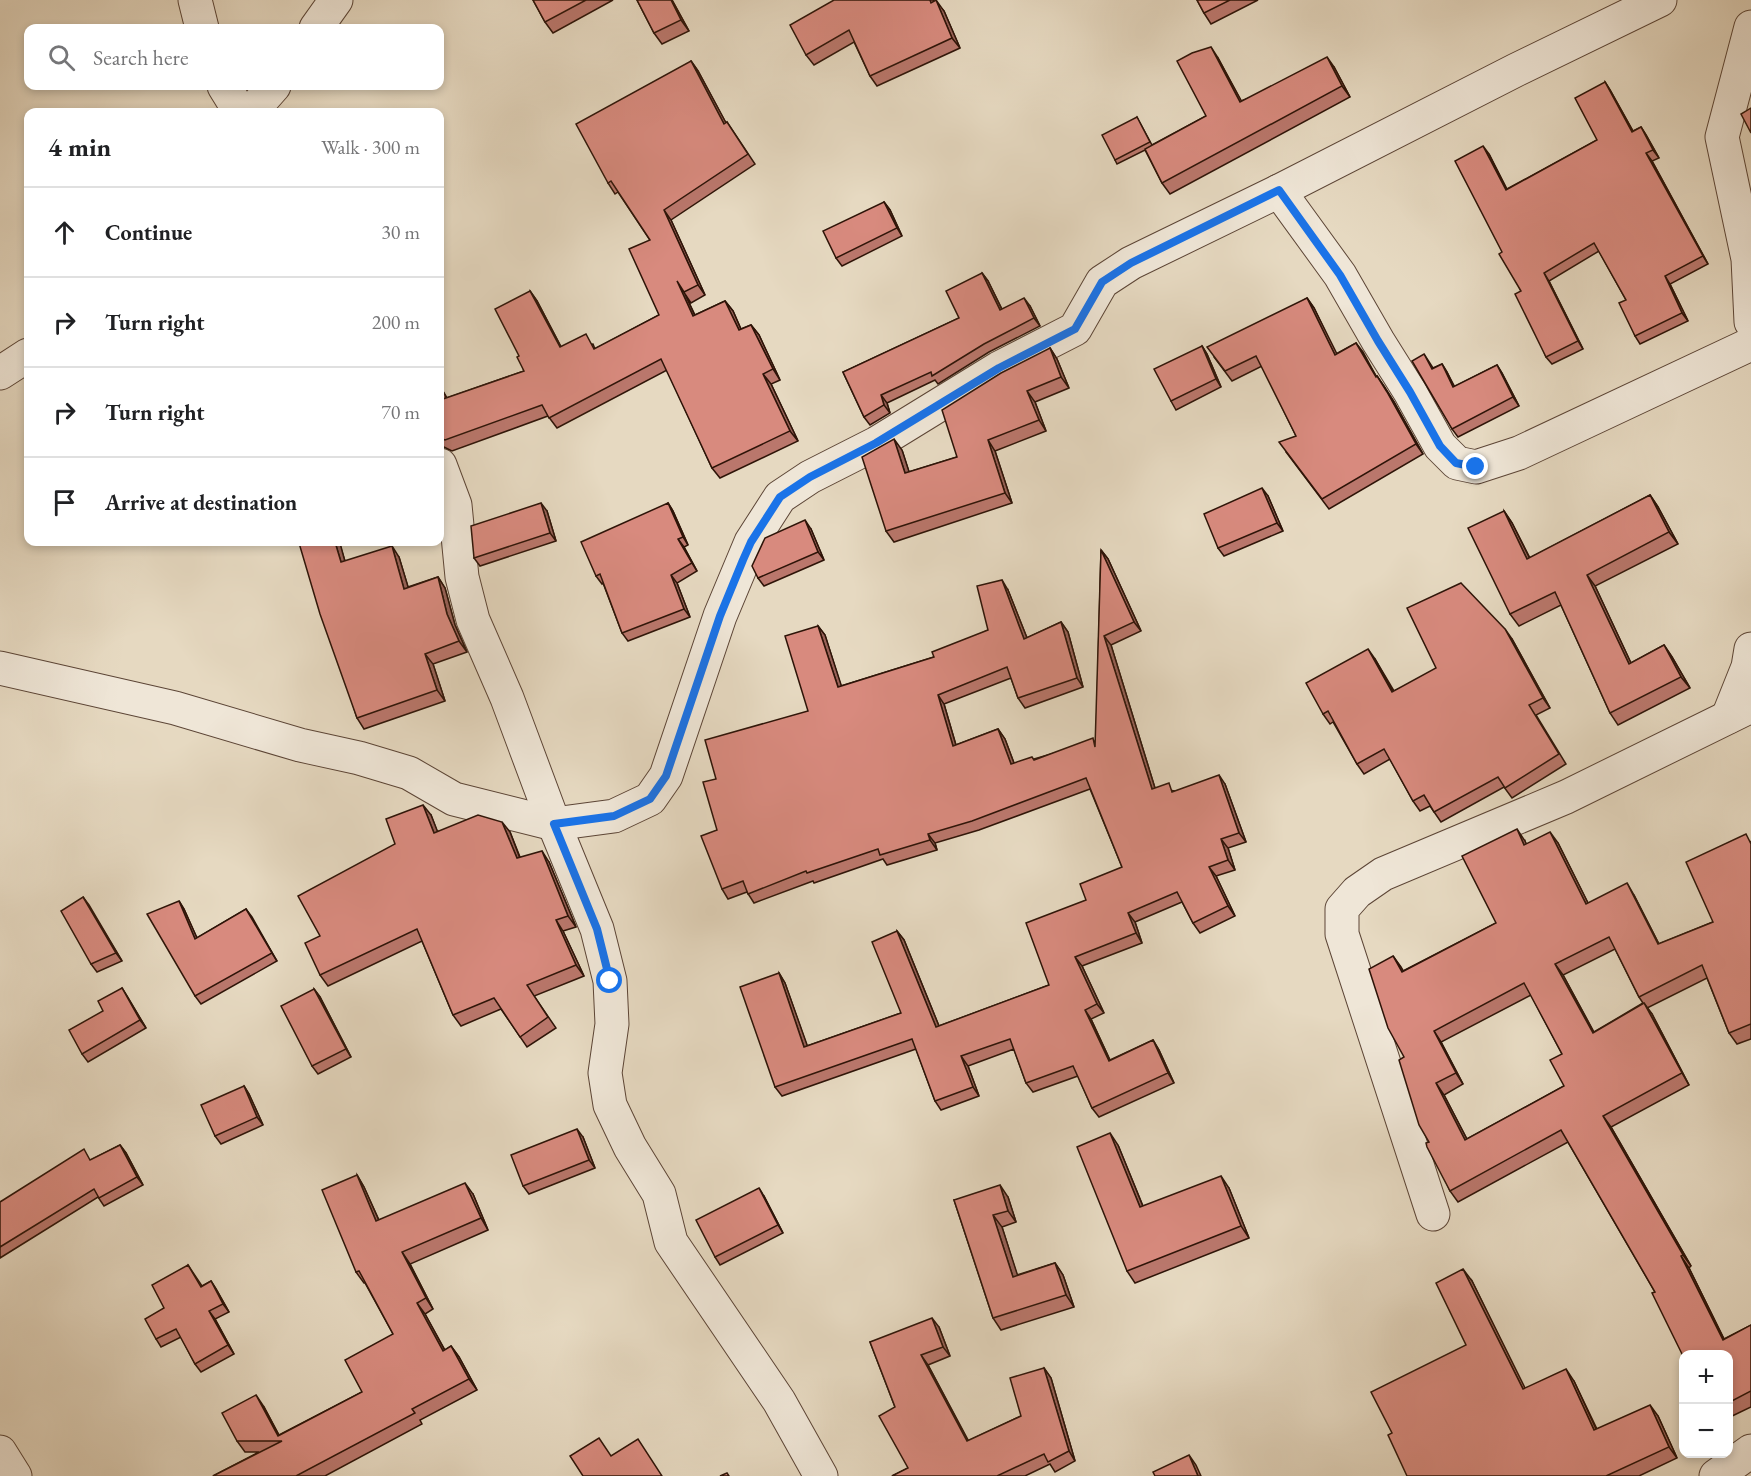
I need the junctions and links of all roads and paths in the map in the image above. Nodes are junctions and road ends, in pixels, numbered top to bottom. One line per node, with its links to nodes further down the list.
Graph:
1 (195, 0): 4 (street)
2 (336, 0): 5 (street)
3 (1660, 0): 11 (street)
4 (201, 24)
5 (319, 24)
6 (1751, 27): 12 (street)
7 (226, 90): 9 (street)
8 (270, 90): 10 (street)
9 (238, 108)
10 (255, 108)
11 (1279, 190): 13 (street); 20 (street)
12 (1751, 322)
13 (1751, 344)
14 (24, 358): 15 (street)
15 (0, 373)
16 (444, 476): 20 (street)
17 (1751, 649): 19 (street)
18 (0, 668): 20 (street)
19 (1740, 712): 21 (street)
20 (554, 824): 25 (street)
21 (1433, 1214)
22 (1751, 1450): 26 (street)
23 (0, 1452): 24 (street)
24 (15, 1476)
25 (821, 1476)
26 (1716, 1476)

